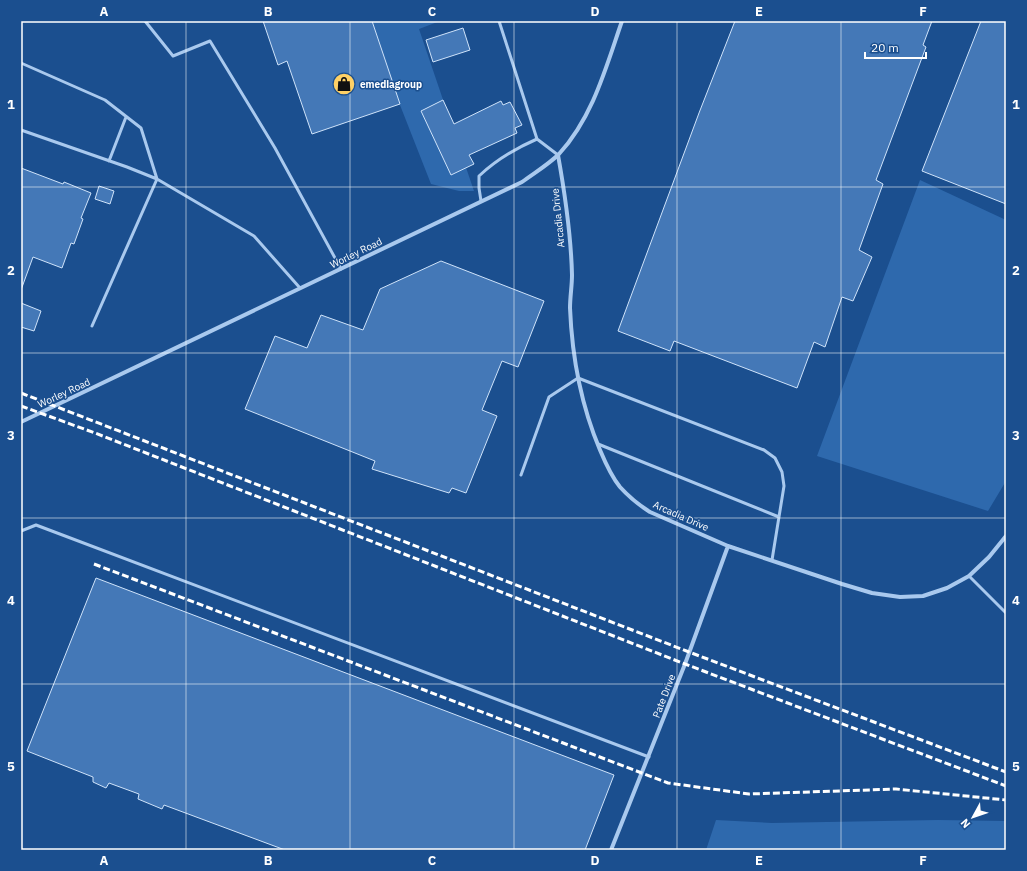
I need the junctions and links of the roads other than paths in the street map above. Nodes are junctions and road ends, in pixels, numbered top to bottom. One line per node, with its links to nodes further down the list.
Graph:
1 (145, 21): 12 (lane)
2 (499, 21): 7 (lane)
3 (622, 21): 8 (street, Worley Road)
4 (21, 63): 5 (lane)
5 (126, 116): 9 (lane); 10 (lane)
6 (21, 130): 9 (lane)
7 (537, 139): 8 (lane); 11 (lane)
8 (558, 155): 11 (street, Worley Road); 15 (street, Arcadia Drive)
9 (109, 161): 10 (lane)
10 (157, 179): 13 (lane); 14 (lane)
11 (481, 201): 12 (street, Worley Road)
12 (341, 268): 13 (street, Worley Road)
13 (300, 288): 16 (street, Worley Road)
14 (92, 326)
15 (578, 378): 17 (street, Arcadia Drive); 18 (lane); 19 (lane)
16 (21, 422)
17 (598, 444): 19 (lane); 22 (street, Arcadia Drive)
18 (521, 475)
19 (779, 517): 23 (lane)
20 (21, 531): 26 (lane)
21 (1006, 536): 24 (street, Arcadia Drive)
22 (728, 546): 23 (street, Arcadia Drive); 26 (street, Pate Drive)
23 (772, 560): 24 (street, Arcadia Drive)
24 (969, 576): 25 (lane)
25 (1006, 612)
26 (649, 757): 27 (street, Pate Drive)
27 (611, 850)

